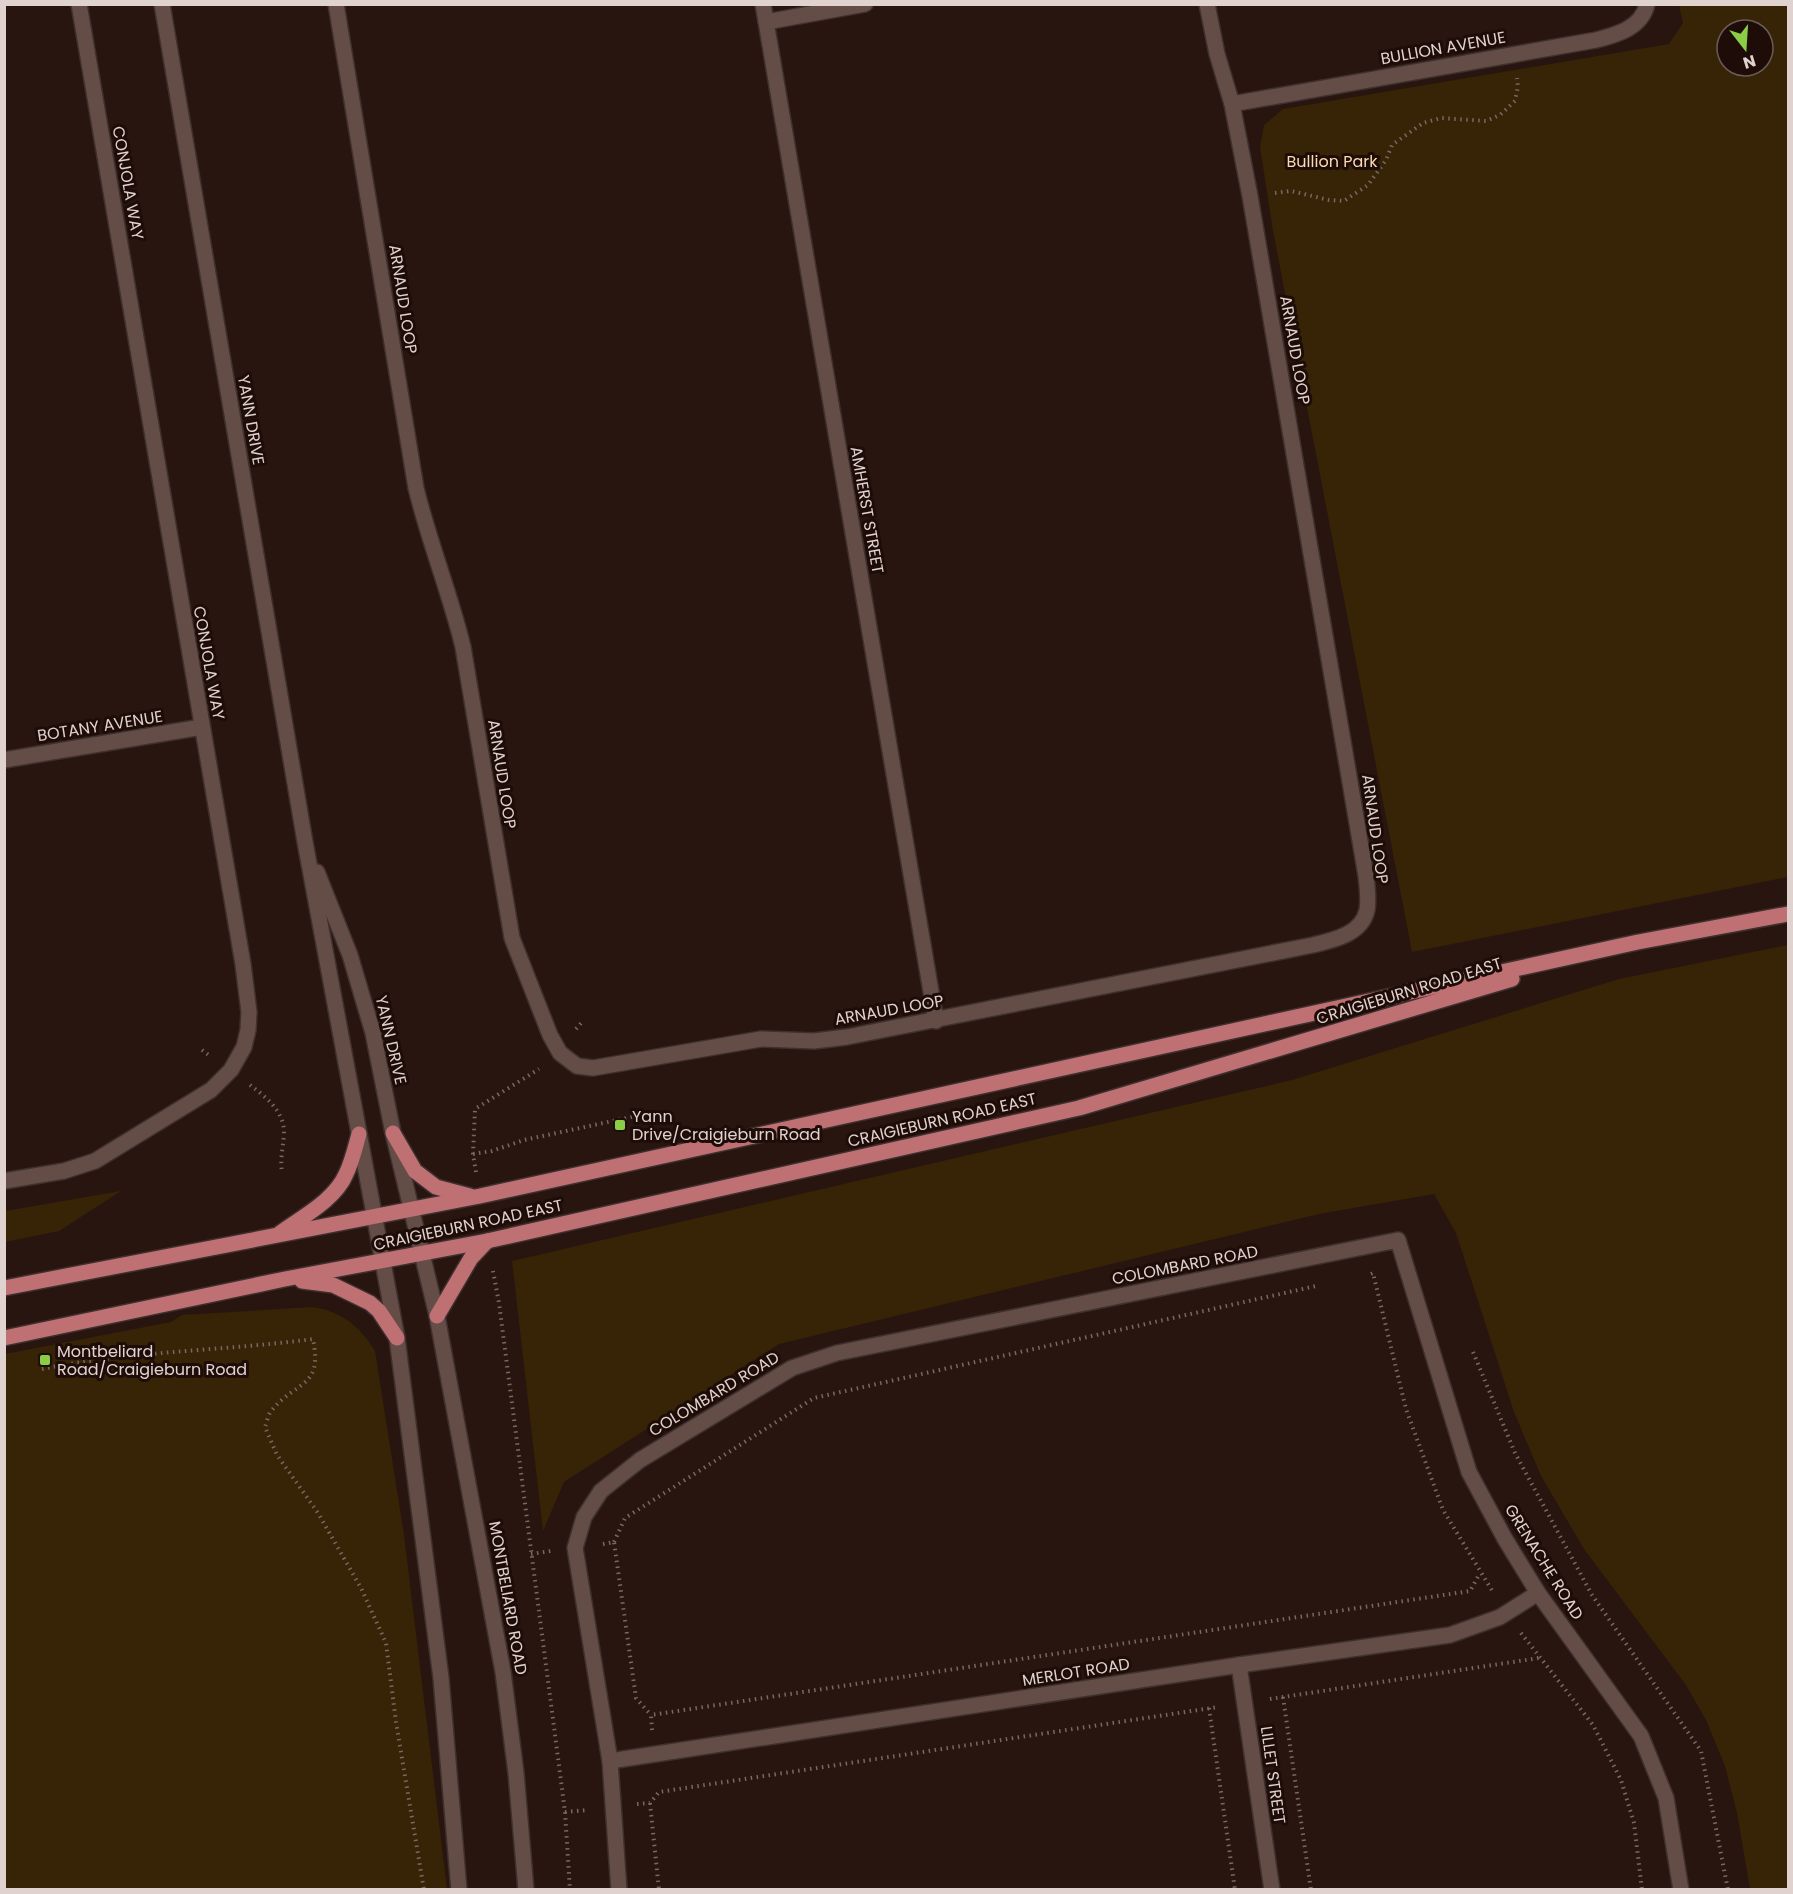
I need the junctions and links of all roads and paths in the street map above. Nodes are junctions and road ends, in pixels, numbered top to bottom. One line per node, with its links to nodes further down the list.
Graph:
1 (80, 4): 12 (street, CONJOLA WAY)
2 (162, 4): 14 (street, YANN DRIVE)
3 (336, 4): 19 (street, ARNAUD LOOP)
4 (763, 4): 8 (street, AMHERST STREET)
5 (865, 4): 8 (street)
6 (1207, 4): 10 (street, ARNAUD LOOP)
7 (1647, 4): 9 (street, BULLION AVENUE)
8 (766, 22): 18 (street, AMHERST STREET)
9 (1512, 54): 10 (street, BULLION AVENUE); 11 (path)
10 (1232, 104): 11 (street, ARNAUD LOOP)
11 (1250, 196): 18 (street, ARNAUD LOOP)
12 (201, 727): 13 (street, BOTANY AVENUE); 20 (street, CONJOLA WAY)
13 (4, 760)
14 (305, 842): 22 (street, YANN DRIVE); 23 (street, YANN DRIVE)
15 (1788, 914): 16 (main road, CRAIGIEBURN ROAD EAST)
16 (1630, 944): 27 (main road, CRAIGIEBURN ROAD EAST); 32 (main road, CRAIGIEBURN ROAD EAST)
17 (583, 1021): 19 (path)
18 (936, 1021): 19 (street, ARNAUD LOOP)
19 (560, 1053): 24 (path)
20 (231, 1070): 25 (path); 26 (street, CONJOLA WAY)
21 (650, 1113): 24 (path)
22 (393, 1133): 27 (main road); 28 (street, YANN DRIVE)
23 (359, 1134): 29 (street, YANN DRIVE); 30 (main road)
24 (472, 1154): 27 (path)
25 (282, 1172)
26 (4, 1181)
27 (476, 1197): 28 (main road, CRAIGIEBURN ROAD EAST)
28 (412, 1210): 29 (main road, CRAIGIEBURN ROAD EAST); 33 (street, YANN DRIVE)
29 (375, 1216): 30 (main road, CRAIGIEBURN ROAD EAST); 34 (street, YANN DRIVE)
30 (278, 1235): 39 (main road, CRAIGIEBURN ROAD EAST)
31 (1398, 1240): 46 (street, COLOMBARD ROAD); 48 (street, GRENACHE ROAD)
32 (487, 1241): 33 (main road, CRAIGIEBURN ROAD EAST); 40 (main road); 63 (path)
33 (421, 1254): 34 (main road, CRAIGIEBURN ROAD EAST); 40 (street, MONTBELIARD ROAD)
34 (383, 1262): 37 (main road, CRAIGIEBURN ROAD EAST); 42 (street, YANN DRIVE)
35 (1373, 1273): 36 (path)
36 (1361, 1276)
37 (285, 1279): 41 (main road, CRAIGIEBURN ROAD EAST); 42 (main road)
38 (1326, 1284): 45 (path)
39 (4, 1288)
40 (437, 1316): 62 (street, MONTBELIARD ROAD)
41 (4, 1338)
42 (397, 1338): 61 (street)
43 (1473, 1352): 70 (path)
44 (42, 1369): 60 (path)
45 (614, 1542): 46 (path); 54 (path)
46 (575, 1548): 56 (street, COLOMBARD ROAD)
47 (1480, 1573): 54 (path)
48 (1538, 1593): 50 (street, MERLOT ROAD); 69 (street, GRENACHE ROAD)
49 (1539, 1658): 51 (path)
50 (1239, 1665): 52 (street, LILLET STREET); 55 (street, MERLOT ROAD)
51 (1283, 1697): 52 (path); 68 (path)
52 (1245, 1703): 53 (path); 67 (street, LILLET STREET)
53 (1209, 1708): 57 (path); 66 (path)
54 (651, 1715): 55 (path)
55 (655, 1754): 56 (street, MERLOT ROAD); 57 (path)
56 (610, 1761): 59 (street, COLOMBARD ROAD)
57 (659, 1792): 58 (path)
58 (650, 1803): 59 (path); 65 (path)
59 (613, 1807): 64 (street, COLOMBARD ROAD)
60 (424, 1890)
61 (459, 1890)
62 (526, 1890)
63 (570, 1890)
64 (619, 1890)
65 (659, 1890)
66 (1235, 1890)
67 (1272, 1890)
68 (1311, 1890)
69 (1681, 1890)
70 (1728, 1890)

